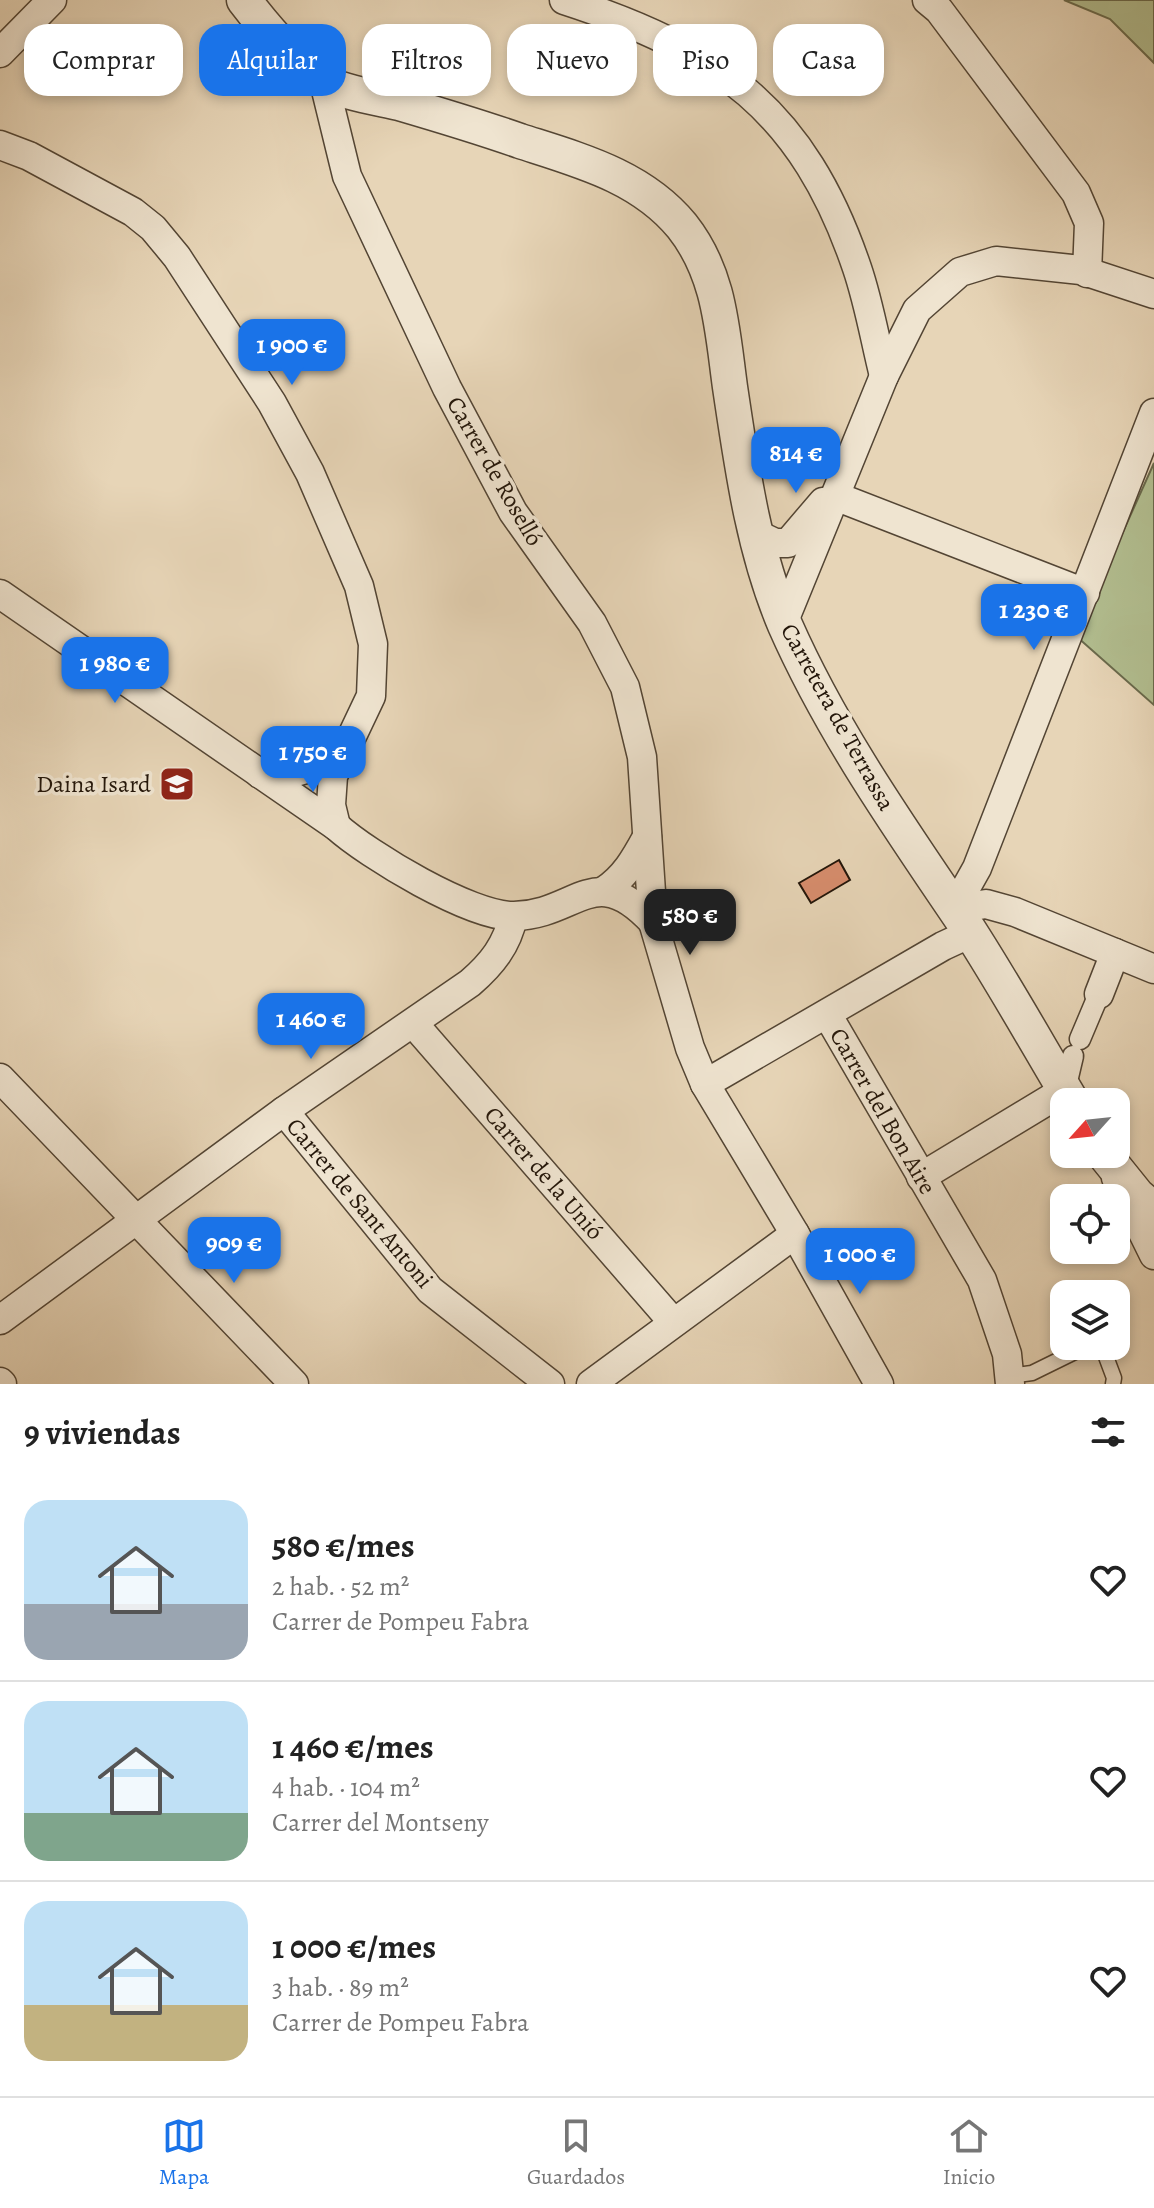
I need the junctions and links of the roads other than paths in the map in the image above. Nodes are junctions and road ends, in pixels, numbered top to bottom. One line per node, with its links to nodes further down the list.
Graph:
1 (52, 0): 6 (street)
2 (244, 0): 5 (street, Carretera de Terrassa)
3 (564, 0): 12 (street)
4 (927, 0): 10 (street)
5 (264, 24)
6 (0, 53)
7 (346, 88): 15 (street, Carretera de Terrassa)
8 (327, 96): 22 (street, Carrer de Roselló)
9 (0, 145): 19 (street)
10 (1087, 273): 11 (street); 12 (street)
11 (1154, 294)
12 (884, 376): 14 (street)
13 (1154, 413): 16 (street)
14 (838, 488): 15 (street); 16 (street); 18 (street)
15 (754, 533): 18 (street, Carretera de Terrassa)
16 (1085, 593): 25 (street)
17 (0, 594): 20 (street)
18 (784, 621): 25 (street, Carretera de Terrassa)
19 (347, 747): 20 (street); 21 (street)
20 (260, 774): 21 (street)
21 (336, 826): 24 (street)
22 (647, 837): 23 (street); 26 (street, Carrer de Roselló)
23 (604, 891): 24 (street); 26 (street)
24 (513, 917): 31 (street)
25 (962, 921): 27 (street); 30 (street); 34 (street, Carretera de Terrassa)
26 (653, 922): 33 (street, Carrer de Roselló)
27 (1115, 953): 28 (street); 29 (street)
28 (1154, 969)
29 (1099, 994): 35 (street)
30 (827, 1014): 33 (street); 40 (street, Carrer del Bon Aire)
31 (414, 1024): 37 (street); 46 (street, Carrer de la Unió)
32 (0, 1078): 42 (street)
33 (705, 1084): 43 (street, Carrer de Roselló)
34 (1064, 1088)
35 (1070, 1088)
36 (1050, 1106): 40 (street)
37 (284, 1111): 42 (street); 51 (street, Carrer de Sant Antoni)
38 (1111, 1168): 44 (street)
39 (1115, 1168): 41 (street)
40 (921, 1177): 49 (street, Carrer del Bon Aire)
41 (1154, 1210)
42 (136, 1222): 45 (street); 50 (street)
43 (795, 1234): 46 (street); 53 (street, Carrer de Roselló)
44 (1154, 1255)
45 (0, 1320)
46 (673, 1322): 52 (street)
47 (1058, 1360): 49 (lane)
48 (1107, 1360): 54 (lane)
49 (1010, 1380)
50 (294, 1384)
51 (550, 1384)
52 (591, 1384)
53 (879, 1384)
54 (1113, 1384)

